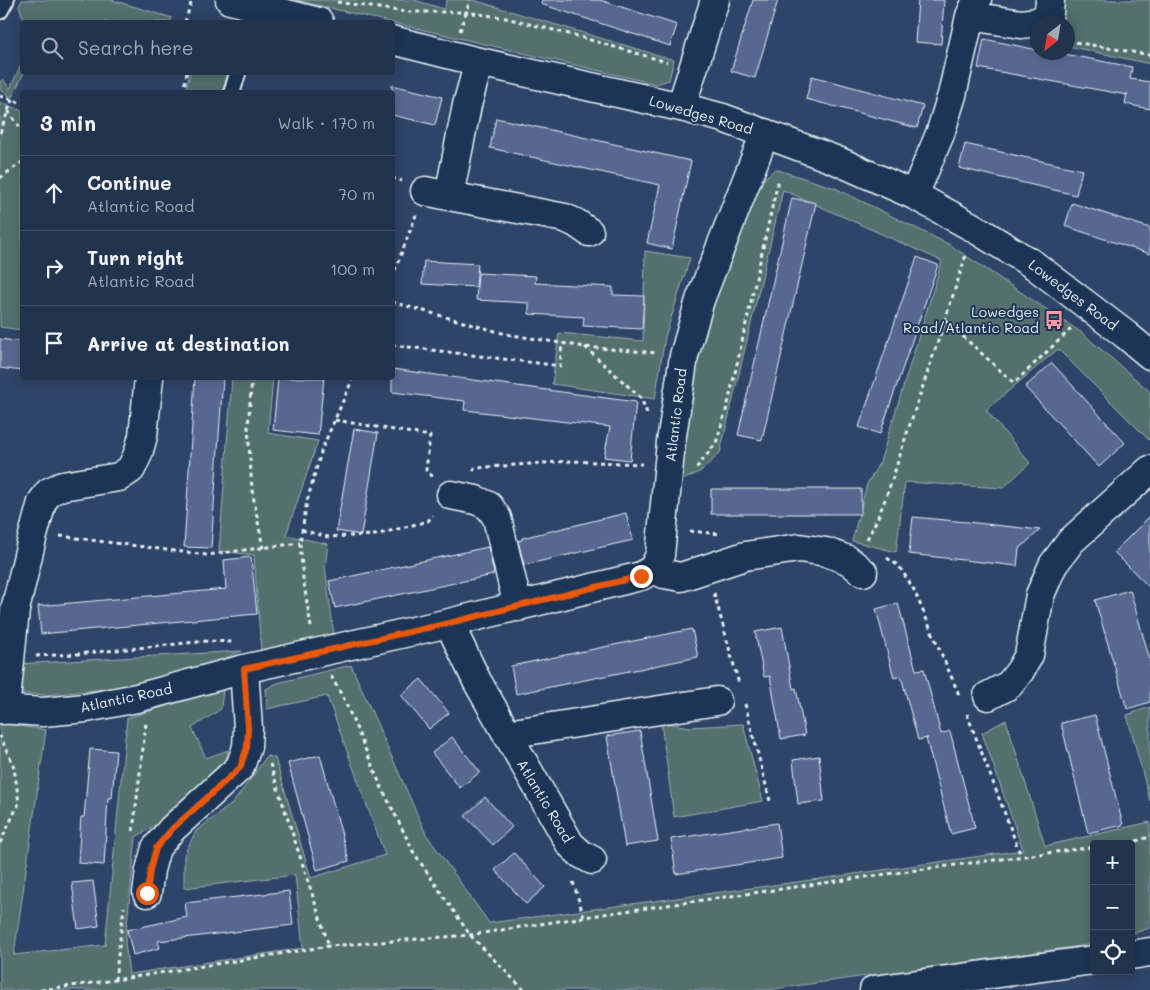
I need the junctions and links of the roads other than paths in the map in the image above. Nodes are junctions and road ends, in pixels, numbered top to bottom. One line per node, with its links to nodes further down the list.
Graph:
1 (6, 0): 6 (lane)
2 (230, 0): 7 (street)
3 (715, 0): 13 (street)
4 (1050, 0): 5 (street)
5 (974, 8): 15 (street)
6 (0, 10)
7 (256, 10): 8 (street)
8 (326, 12)
9 (395, 41): 10 (street, Lowedges Road)
10 (479, 62): 13 (street, Lowedges Road); 16 (street)
11 (237, 75): 12 (lane)
12 (233, 90)
13 (681, 107): 14 (street, Lowedges Road)
14 (776, 137): 15 (street, Lowedges Road); 22 (street, Atlantic Road)
15 (914, 195): 17 (street, Lowedges Road)
16 (589, 232)
17 (1150, 355)
18 (149, 380): 28 (street)
19 (1150, 470): 27 (street)
20 (451, 495): 23 (street)
21 (859, 562): 22 (street)
22 (653, 569): 23 (street, Atlantic Road)
23 (518, 607): 24 (street, Atlantic Road)
24 (449, 623): 25 (street, Atlantic Road); 29 (street, Atlantic Road)
25 (244, 669): 28 (street, Atlantic Road); 31 (street)
26 (716, 701): 29 (street)
27 (976, 702)
28 (2, 719)
29 (507, 734): 30 (street, Atlantic Road)
30 (592, 860)
31 (147, 893)
32 (1150, 952): 33 (street)
33 (1135, 954)
34 (1090, 961): 35 (street)
35 (874, 990)

